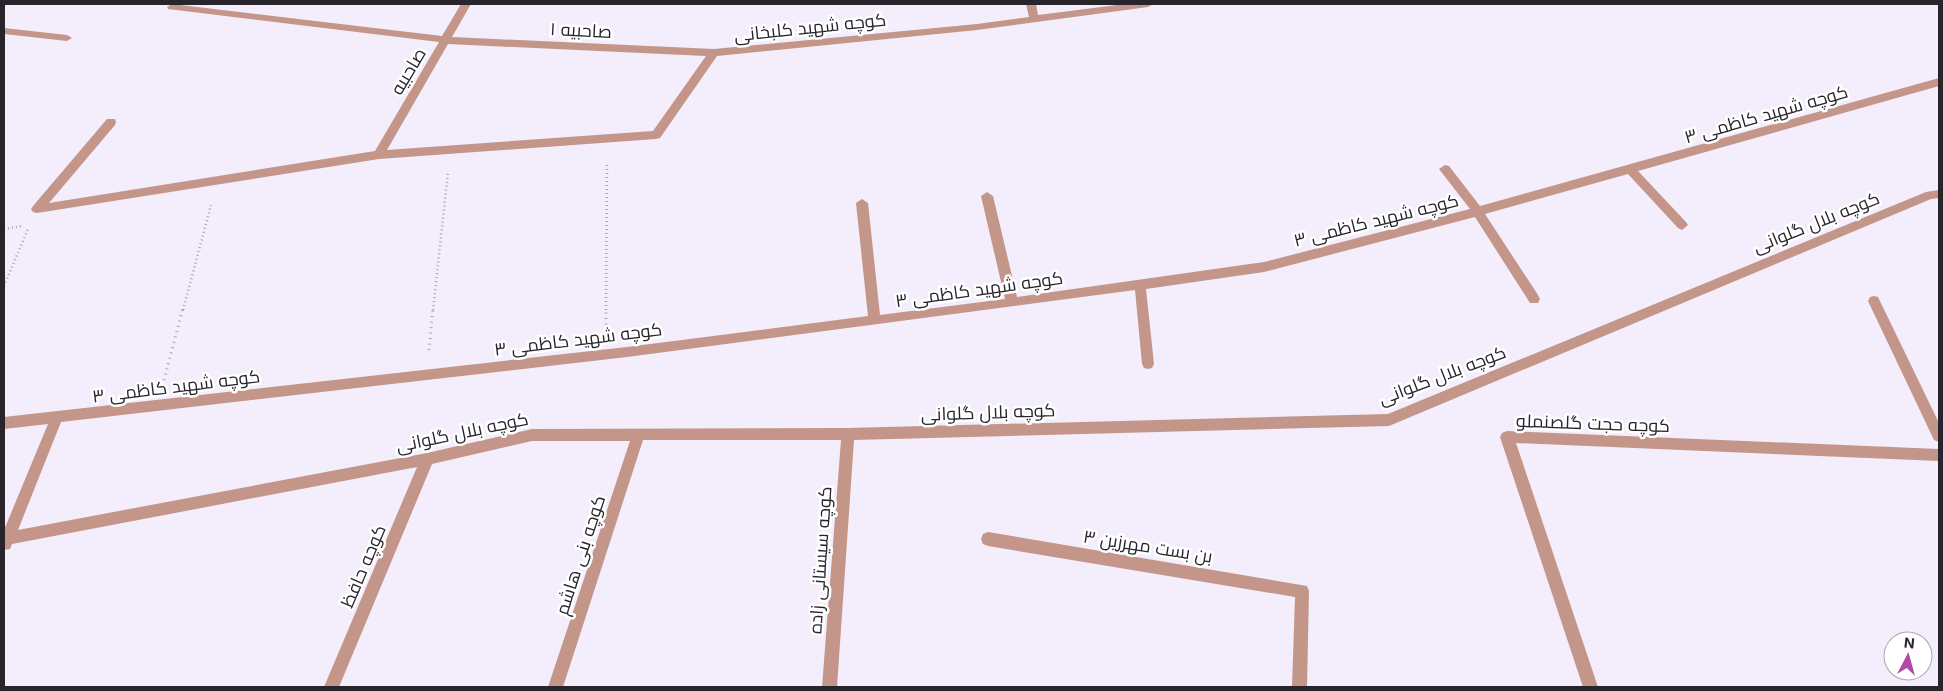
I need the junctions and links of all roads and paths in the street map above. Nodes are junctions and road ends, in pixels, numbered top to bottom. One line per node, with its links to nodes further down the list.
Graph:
1 (466, 4): 8 (street, صاحبیه)
2 (1031, 4): 5 (street)
3 (1148, 4): 5 (street, کوچه شهید کلبخانی)
4 (172, 7): 8 (street, صاحبیه ۱)
5 (1034, 20): 9 (street, کوچه شهید کلبخانی)
6 (4, 31): 7 (street)
7 (67, 38)
8 (447, 40): 9 (street, صاحبیه ۱); 14 (street, صاحبیه)
9 (714, 53): 12 (street)
10 (1939, 82): 16 (street, کوچه شهید کاظمی ۳)
11 (111, 122): 17 (street)
12 (607, 138): 13 (street); 30 (path)
13 (450, 149): 14 (street); 32 (path)
14 (379, 155): 17 (street)
15 (1446, 169): 21 (street)
16 (1631, 170): 21 (street, کوچه شهید کاظمی ۳); 22 (street)
17 (218, 180): 33 (path)
18 (1939, 194): 37 (street, کوچه بلال گلوانی)
19 (987, 196): 28 (street)
20 (862, 203): 29 (street)
21 (1478, 212): 24 (street, کوچه شهید کاظمی ۳); 26 (street)
22 (1682, 225)
23 (4, 229): 25 (path)
24 (1140, 285): 28 (street, کوچه شهید کاظمی ۳); 31 (street)
25 (4, 286)
26 (1534, 299)
27 (1874, 300): 38 (street)
28 (1012, 303): 29 (street, کوچه شهید کاظمی ۳)
29 (875, 321): 30 (street, کوچه شهید کاظمی ۳)
30 (605, 354): 32 (street, کوچه شهید کاظمی ۳)
31 (1148, 364)
32 (426, 374): 33 (street, کوچه شهید کاظمی ۳)
33 (157, 406): 34 (street, کوچه شهید کاظمی ۳)
34 (57, 417): 35 (street, کوچه شهید کاظمی ۳); 42 (street)
35 (4, 424)
36 (639, 434): 37 (street, کوچه بلال گلوانی); 40 (street, کوچه بلال گلوانی); 44 (street, کوچه بنی هاشم)
37 (848, 434): 45 (street, کوچه سیستانی زاده)
38 (1939, 436)
39 (1939, 455): 47 (street, کوچه حجت گلصنملو)
40 (427, 459): 42 (street, کوچه بلال گلوانی); 43 (street, کوچه حافظ)
41 (988, 539): 46 (street, بن بست مهرزین ۳)
42 (5, 541)
43 (332, 687)
44 (556, 687)
45 (830, 687)
46 (1300, 687)
47 (1590, 687)

